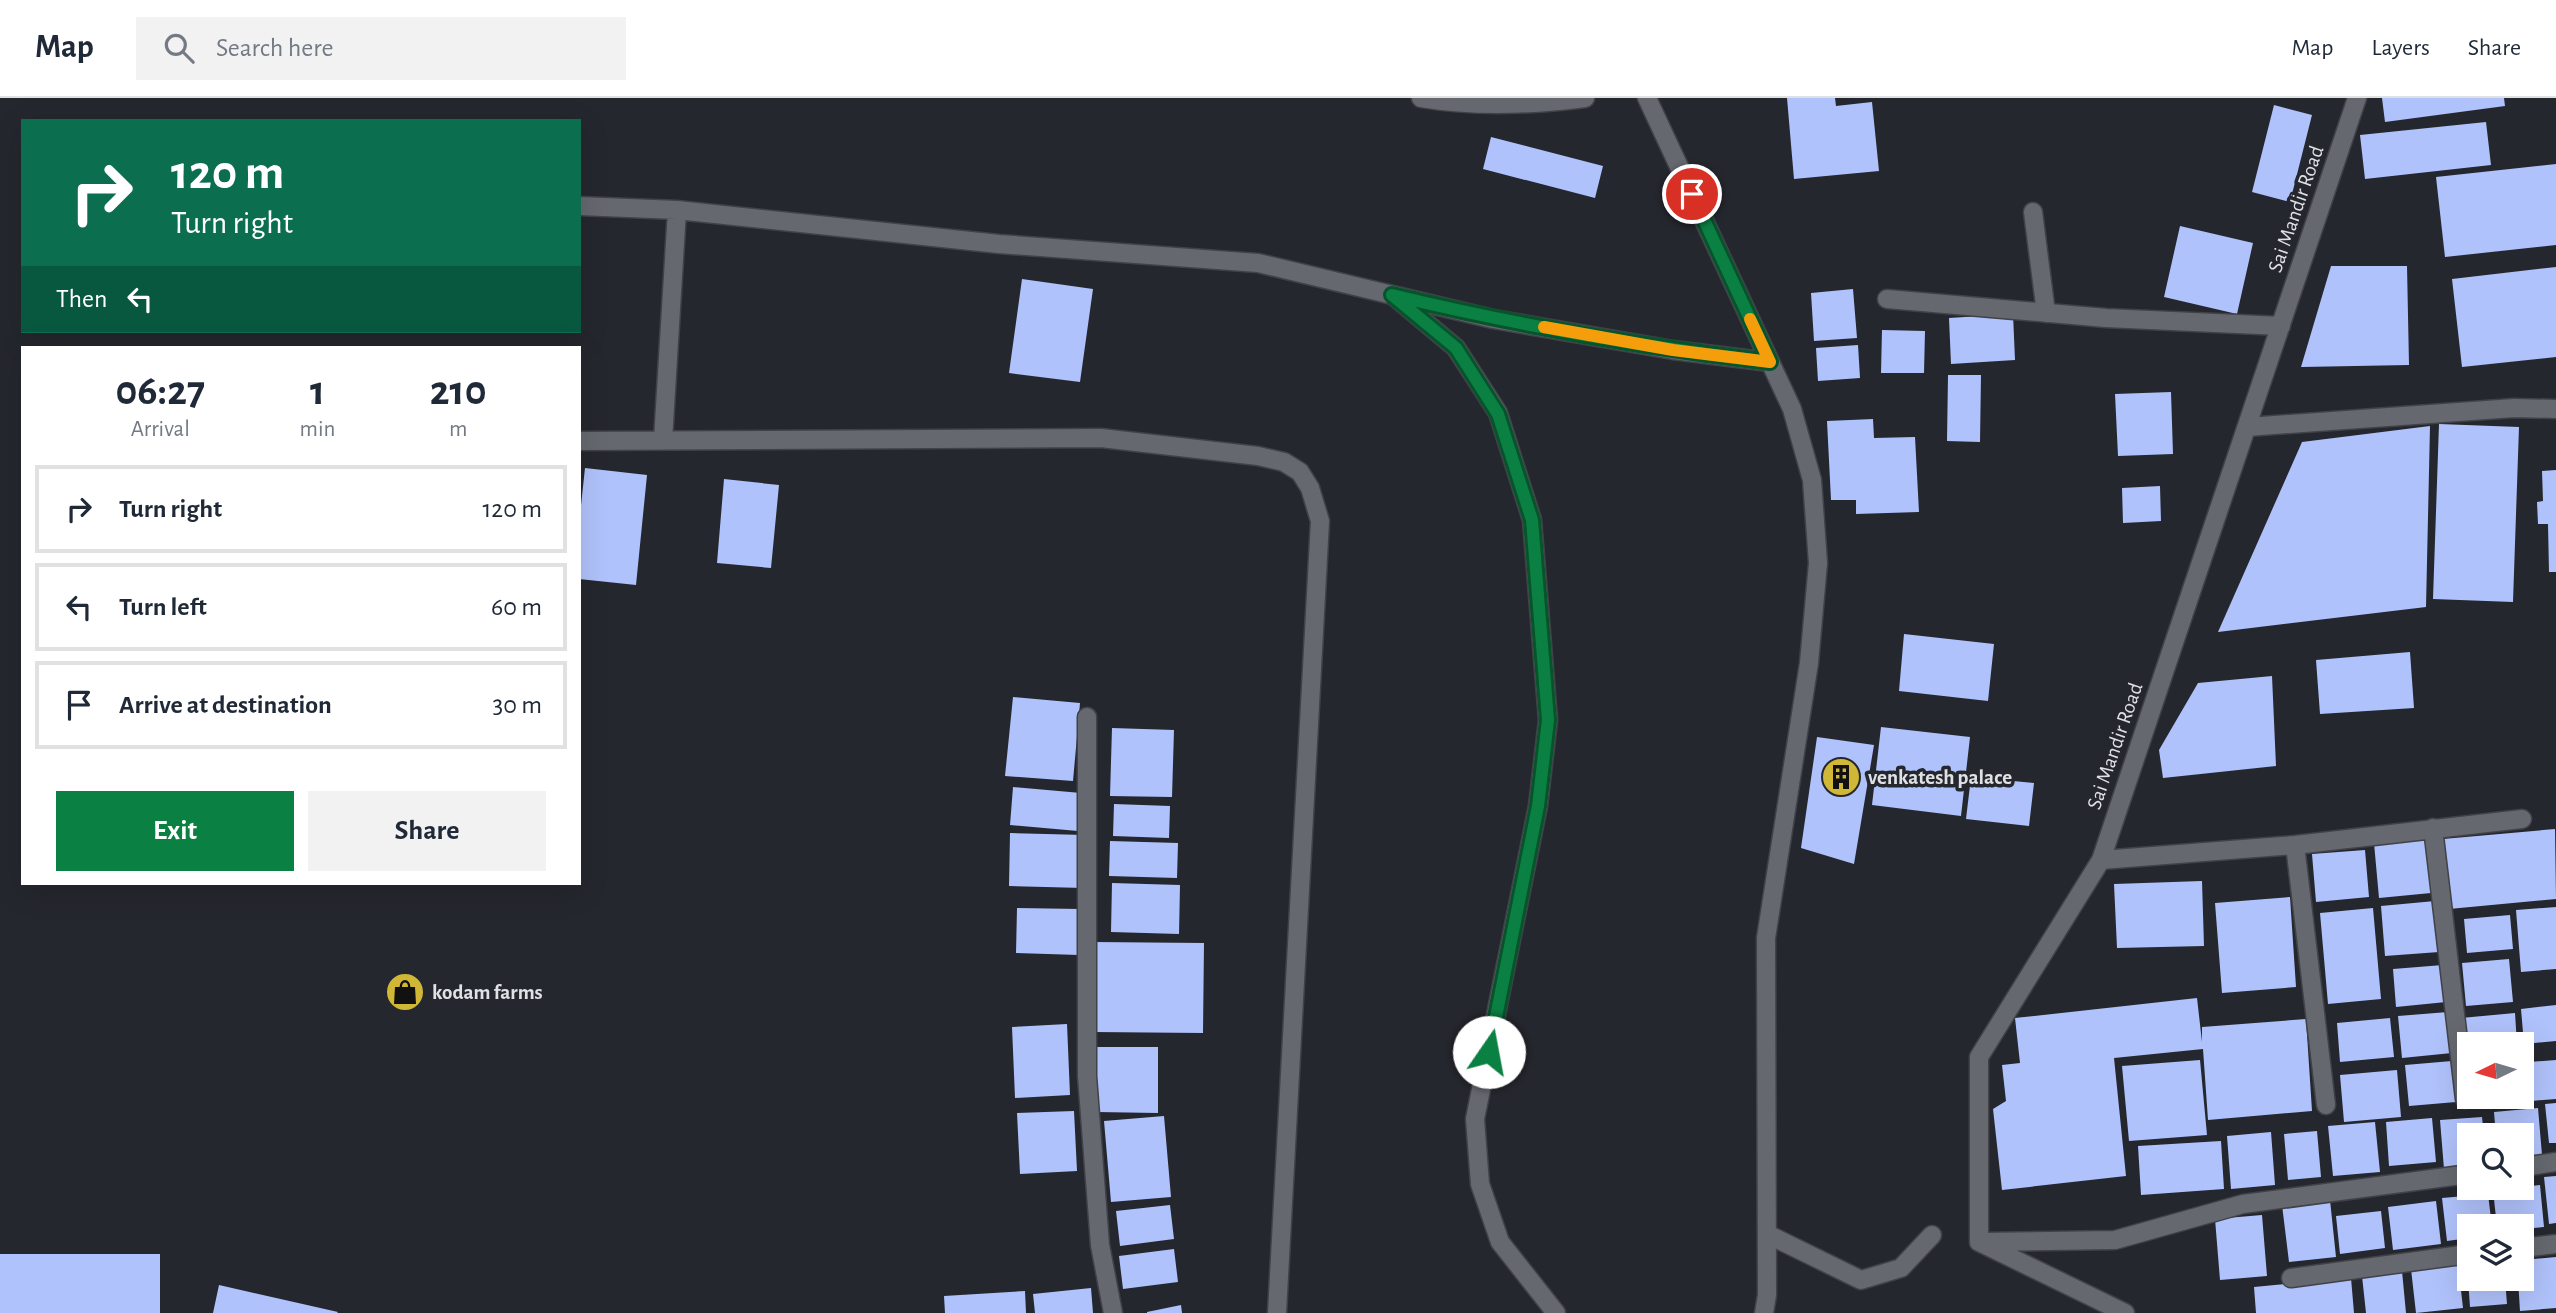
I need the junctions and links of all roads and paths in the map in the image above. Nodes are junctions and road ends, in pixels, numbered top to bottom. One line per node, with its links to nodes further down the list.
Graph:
1 (1421, 98): 2 (street)
2 (1585, 98)
3 (1647, 98): 12 (street)
4 (2357, 98): 11 (street, Sai Mandir Road)
5 (581, 206): 6 (street)
6 (677, 209): 8 (street); 16 (street)
7 (2033, 212): 10 (street)
8 (1392, 295): 12 (street); 36 (street)
9 (1888, 299): 10 (street)
10 (2046, 313): 11 (street)
11 (2281, 326): 14 (street, Sai Mandir Road)
12 (1770, 362): 27 (street)
13 (2556, 409): 14 (street)
14 (2247, 427): 21 (street, Sai Mandir Road)
15 (581, 440): 16 (street)
16 (663, 440): 35 (street)
17 (1087, 717): 34 (street)
18 (2522, 818): 19 (street)
19 (2433, 828): 20 (street); 22 (street)
20 (2295, 845): 21 (street); 23 (street)
21 (2101, 860): 29 (street, Sai Mandir Road)
22 (2457, 1032)
23 (2326, 1105)
24 (2556, 1162): 25 (street)
25 (2534, 1165)
26 (2457, 1176): 29 (street)
27 (1767, 1234): 28 (street); 37 (street)
28 (1932, 1235)
29 (1979, 1242): 38 (street)
30 (2556, 1244): 31 (street)
31 (2534, 1247)
32 (2457, 1256): 33 (street)
33 (2291, 1278)
34 (1113, 1313)
35 (1277, 1313)
36 (1556, 1313)
37 (1763, 1313)
38 (2125, 1313)

